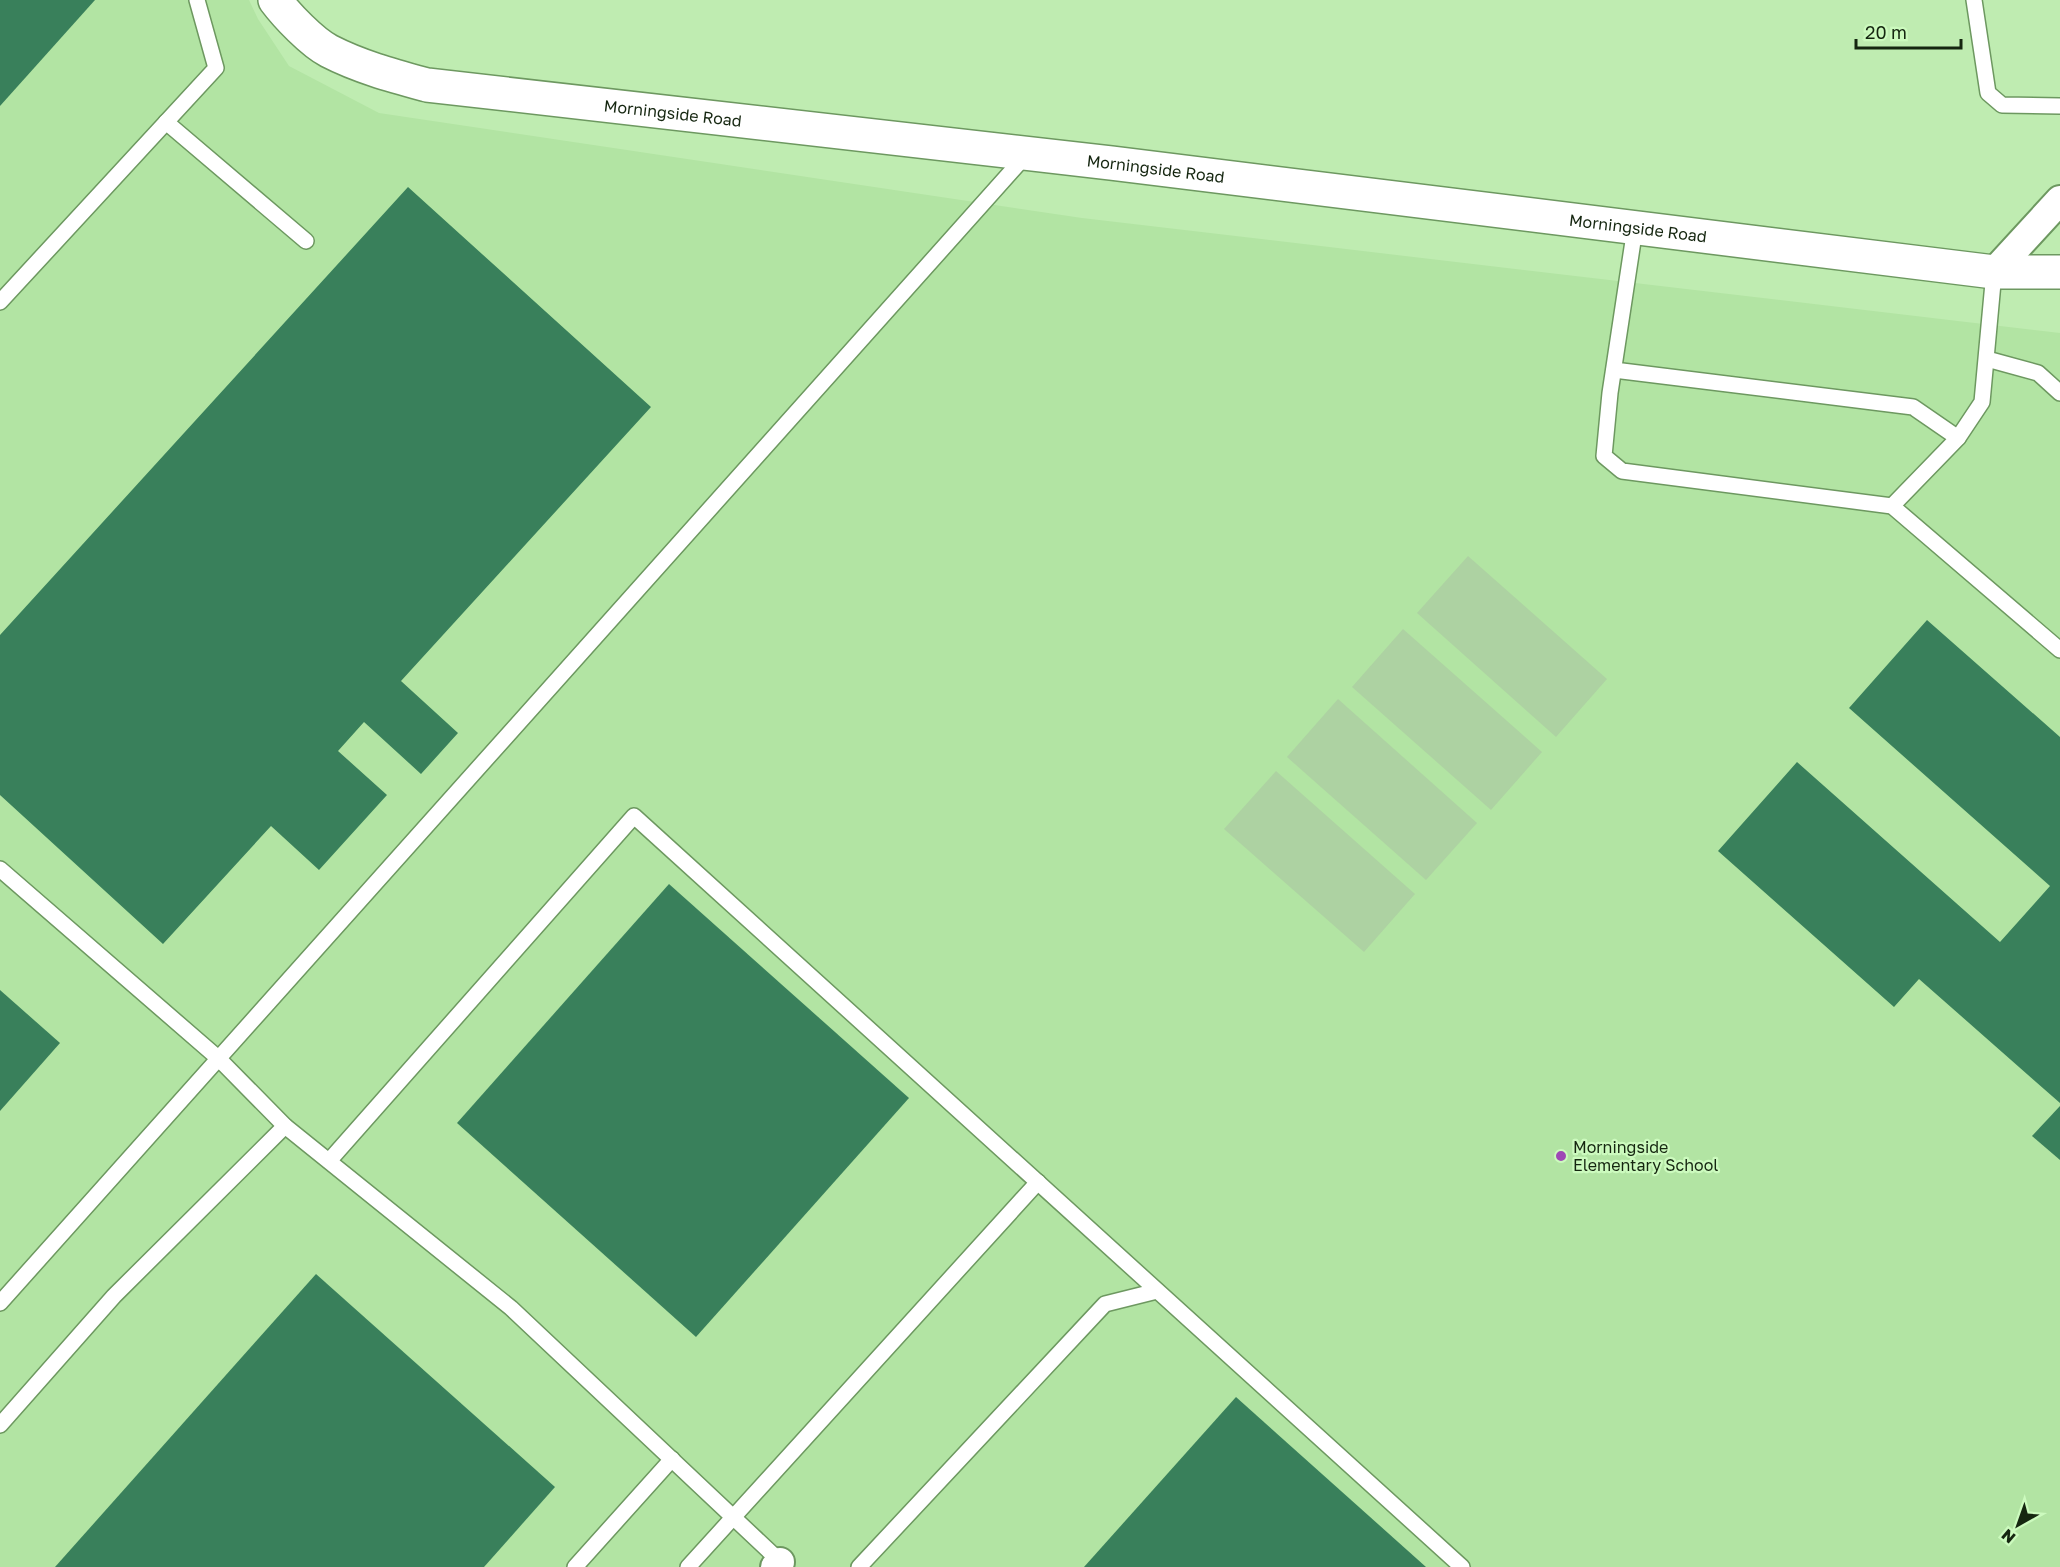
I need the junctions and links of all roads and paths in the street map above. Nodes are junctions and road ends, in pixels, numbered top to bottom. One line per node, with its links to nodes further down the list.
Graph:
1 (196, 0): 5 (lane)
2 (275, 0): 6 (street, Morningside Road)
3 (1974, 0): 4 (lane)
4 (2060, 106)
5 (166, 122): 9 (lane); 12 (lane)
6 (1027, 154): 8 (street, Morningside Road); 20 (lane)
7 (2060, 200): 10 (street)
8 (1635, 228): 10 (street, Morningside Road); 14 (lane)
9 (306, 241)
10 (1994, 272): 11 (street, Morningside Road); 13 (lane)
11 (2060, 272)
12 (0, 302)
13 (1987, 359): 15 (lane); 16 (lane)
14 (1614, 370): 16 (lane); 17 (lane)
15 (2060, 393)
16 (1958, 438): 17 (lane)
17 (1892, 506): 18 (lane)
18 (2060, 650)
19 (0, 869): 20 (lane)
20 (218, 1058): 21 (lane); 25 (lane)
21 (285, 1126): 22 (lane); 26 (lane)
22 (329, 1161): 23 (lane); 27 (lane)
23 (1038, 1182): 24 (lane); 28 (lane)
24 (1157, 1291): 32 (lane); 33 (lane)
25 (0, 1303)
26 (0, 1425)
27 (672, 1459): 28 (lane); 30 (lane)
28 (732, 1517): 29 (lane); 31 (lane)
29 (780, 1565)
30 (575, 1567)
31 (688, 1567)
32 (859, 1567)
33 (1462, 1567)

